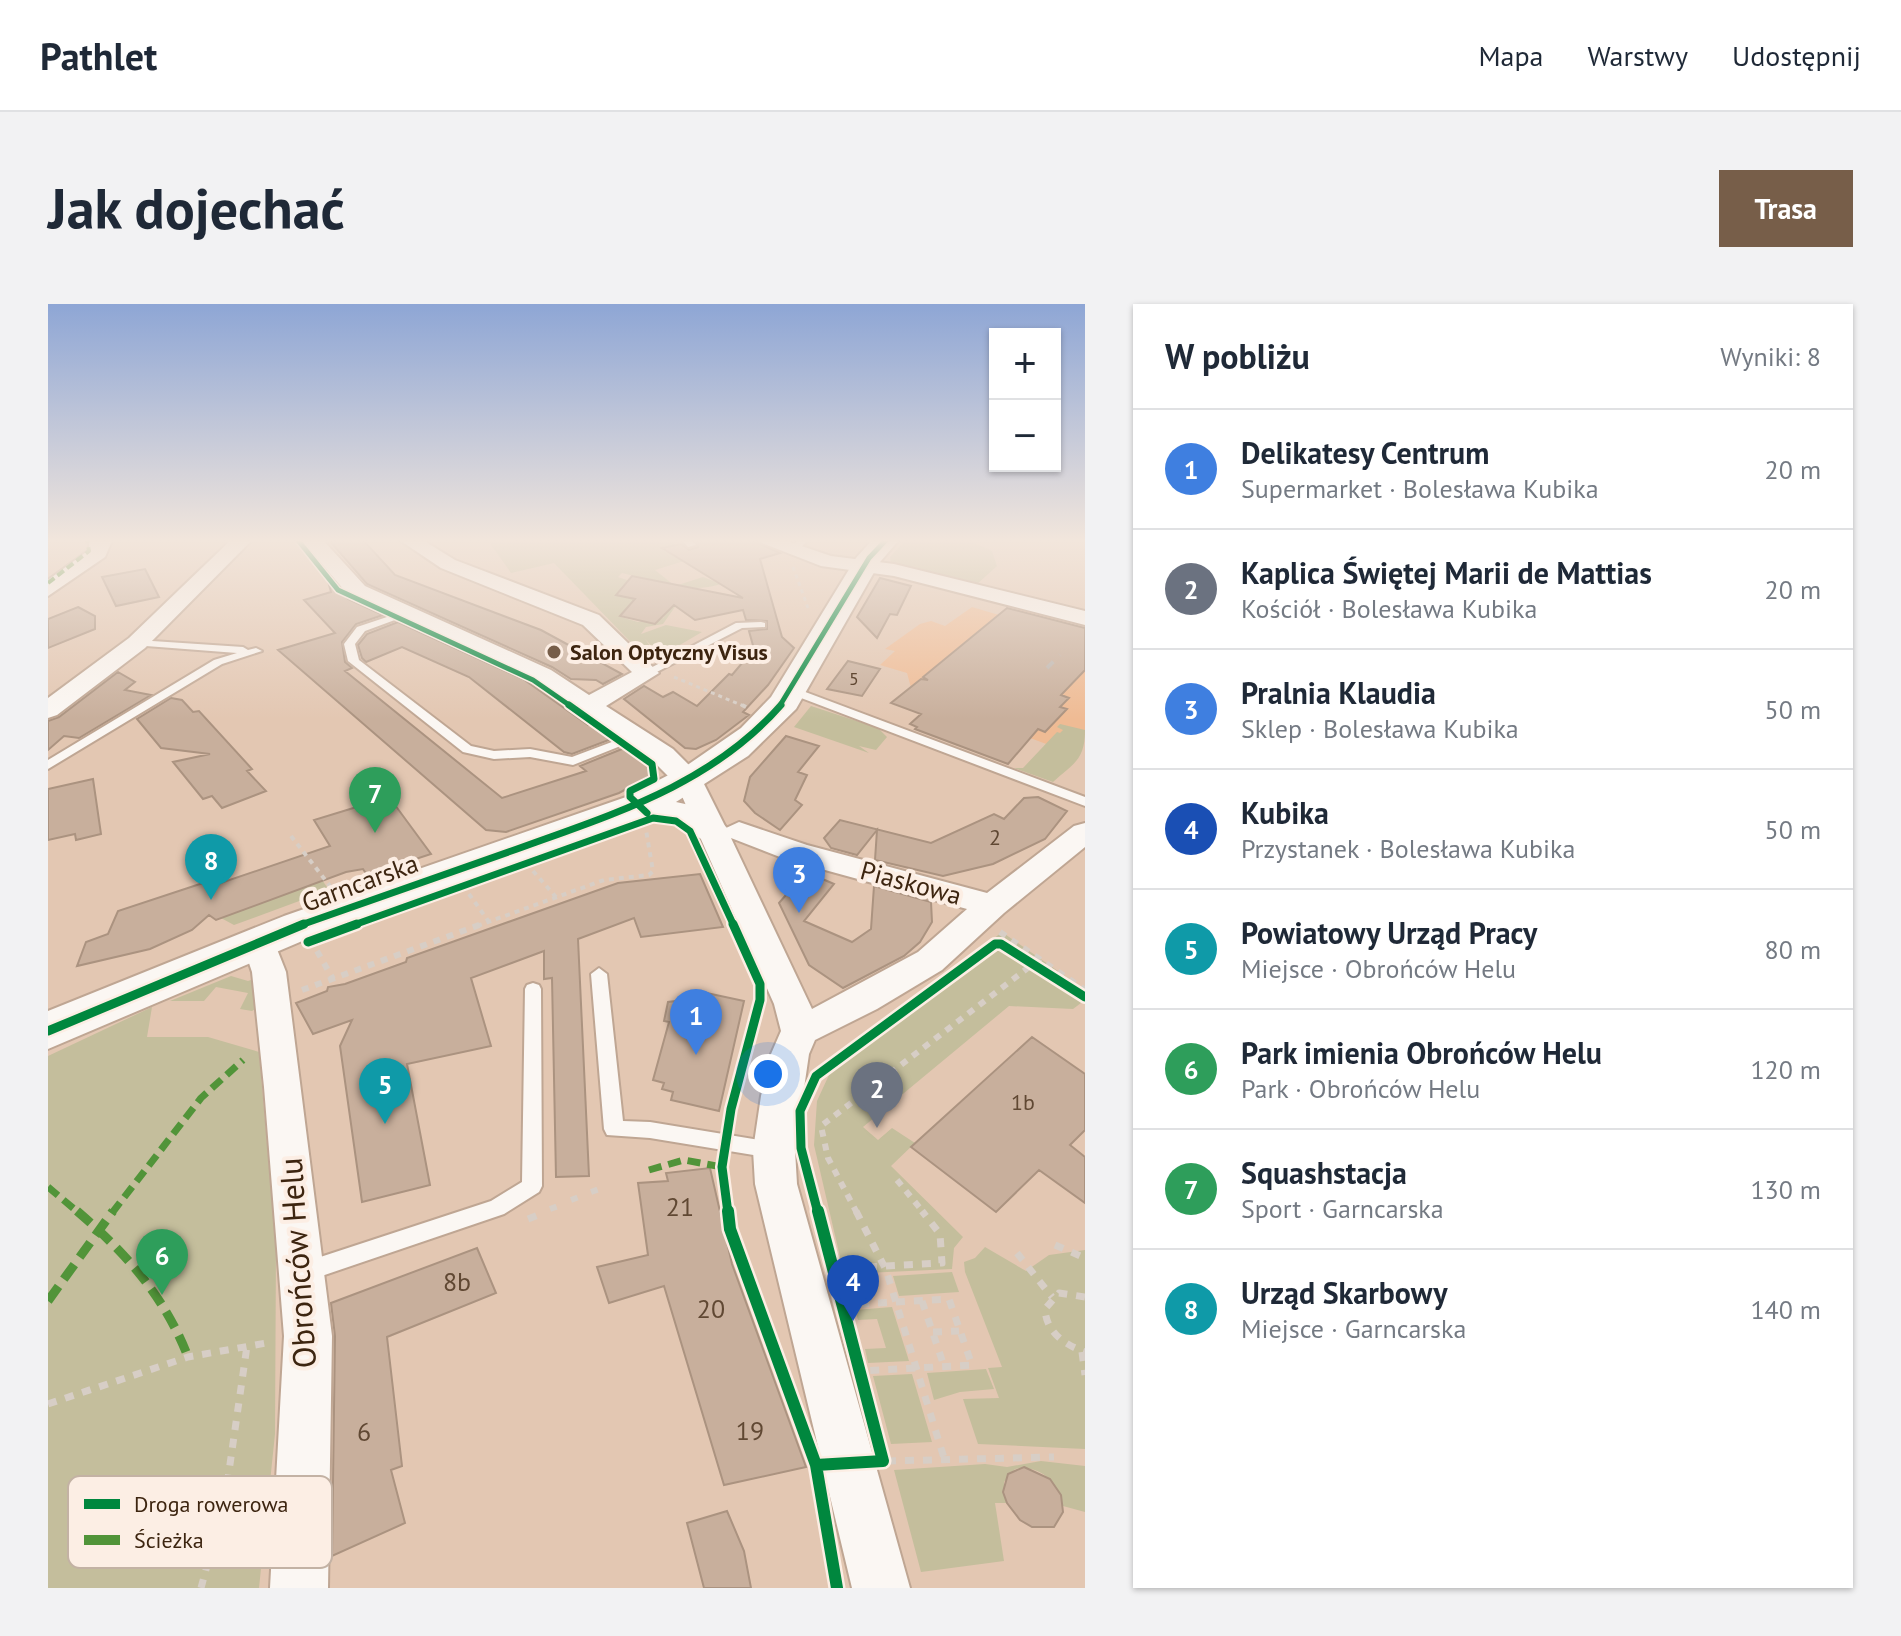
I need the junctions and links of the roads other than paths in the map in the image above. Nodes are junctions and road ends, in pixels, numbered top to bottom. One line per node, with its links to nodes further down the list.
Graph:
1 (182, 599): 9 (street)
2 (376, 599): 6 (street)
3 (537, 599): 10 (street)
4 (845, 599): 11 (street, Garncarska)
5 (1009, 599): 7 (street)
6 (406, 614): 12 (street); 14 (lane)
7 (1085, 618)
8 (761, 625): 10 (lane)
9 (137, 643): 13 (street); 15 (lane)
10 (651, 671): 12 (street)
11 (792, 691): 16 (street, Garncarska); 17 (lane)
12 (590, 705): 14 (street)
13 (48, 710)
14 (637, 737): 16 (street)
15 (48, 765)
16 (690, 782): 18 (street, Garncarska); 19 (street)
17 (1085, 802)
18 (644, 819): 19 (street); 22 (street, Garncarska)
19 (725, 831): 21 (street, Piaskowa); 26 (street)
20 (1085, 832): 21 (street, Piaskowa)
21 (997, 919): 26 (street, Piaskowa)
22 (259, 942): 25 (street, Garncarska); 28 (street, Obrońców Helu)
23 (599, 974): 27 (lane)
24 (533, 989): 28 (lane)
25 (48, 1031)
26 (800, 1031): 27 (street)
27 (774, 1150): 31 (street)
28 (302, 1273): 29 (street, Obrońców Helu)
29 (303, 1476)
30 (300, 1568): 32 (street, Obrońców Helu)
31 (873, 1586)
32 (299, 1588)

